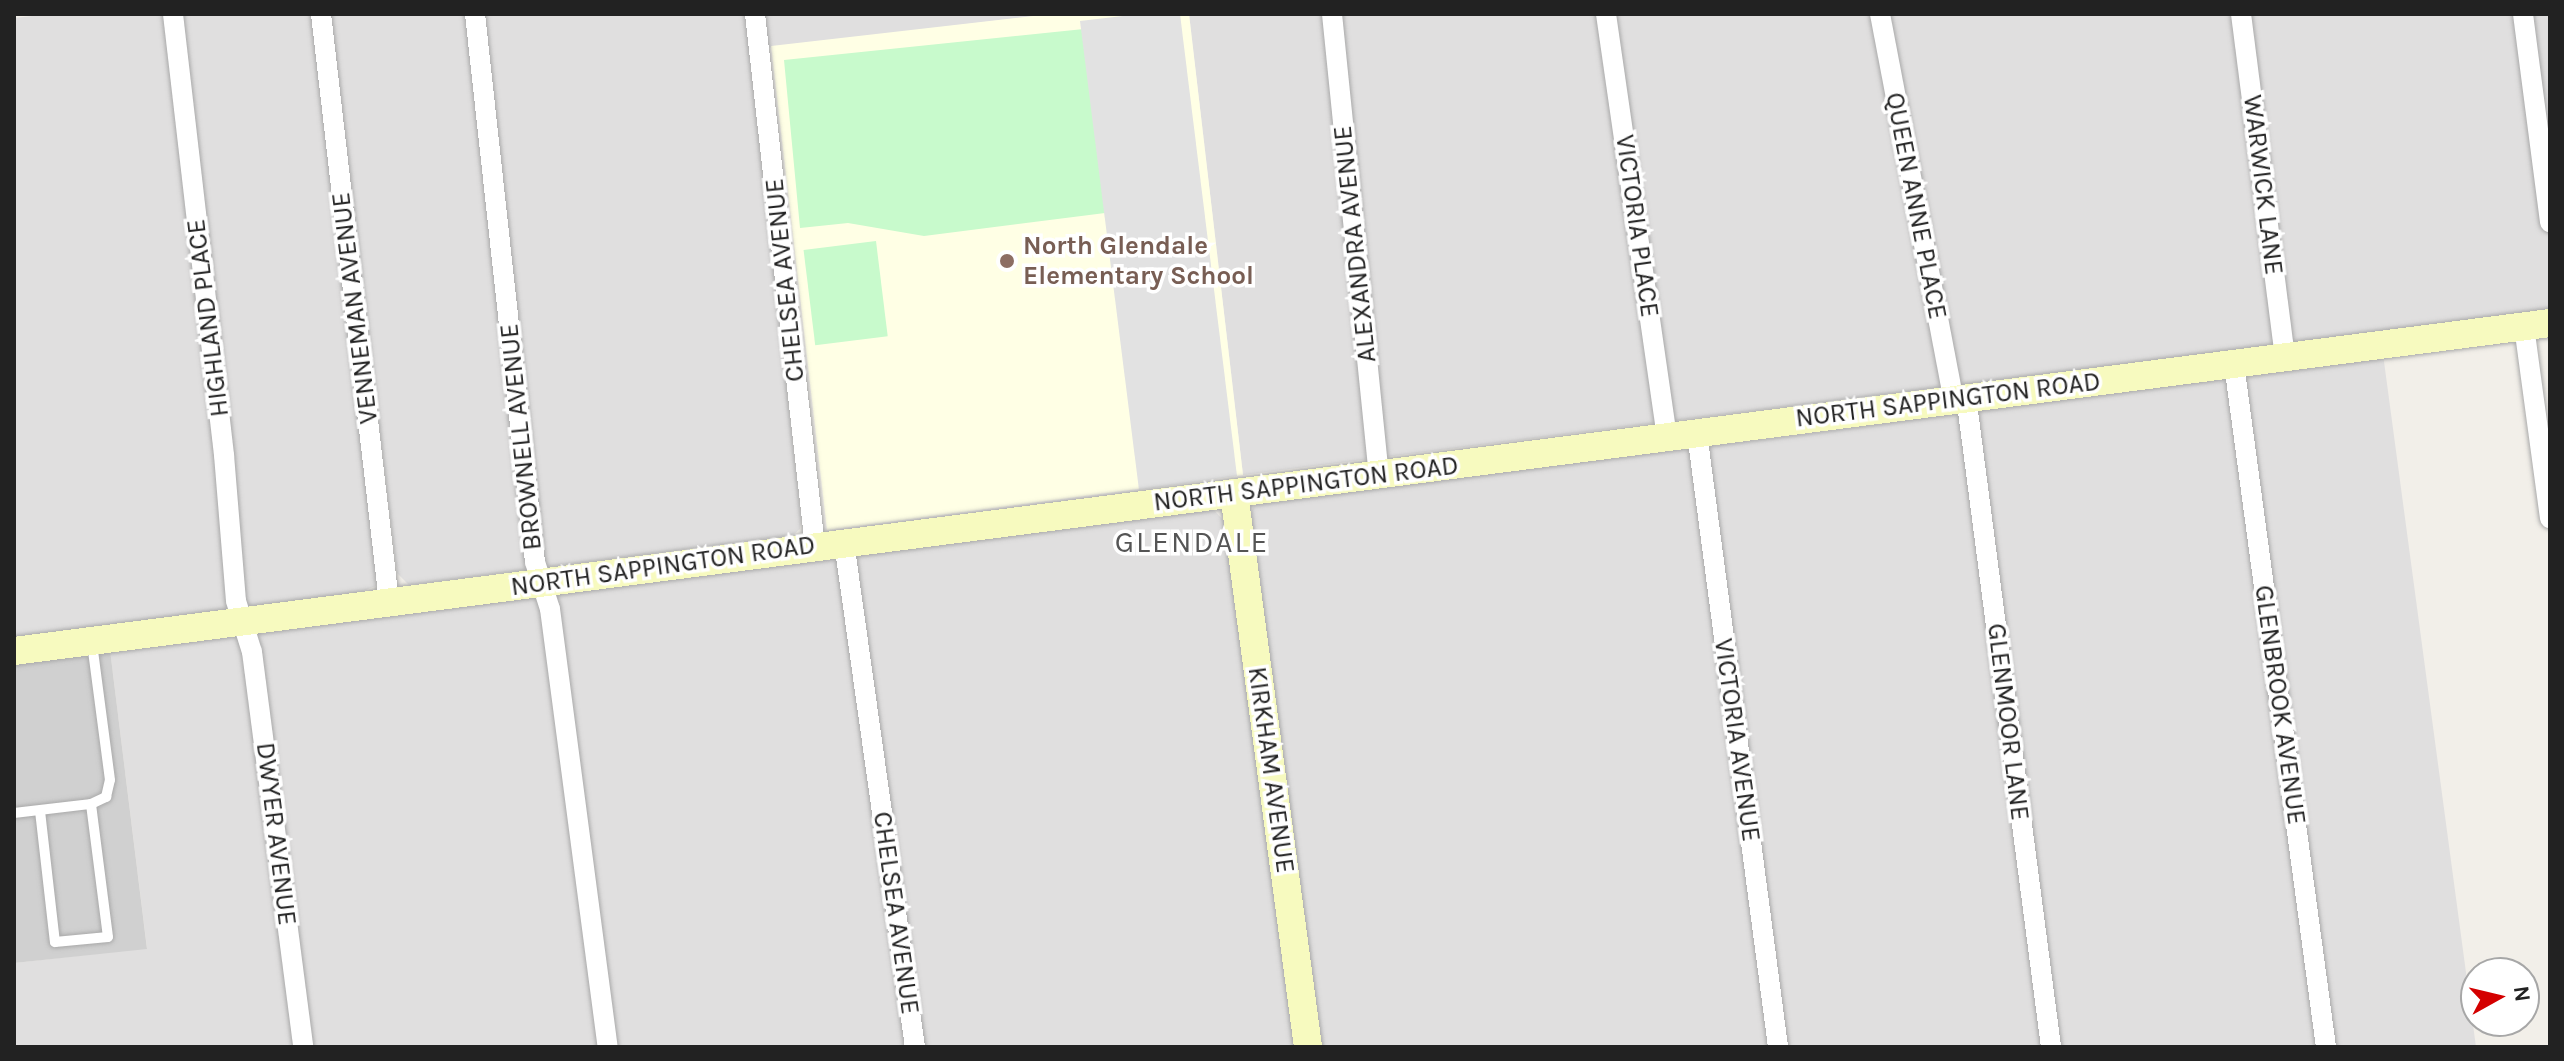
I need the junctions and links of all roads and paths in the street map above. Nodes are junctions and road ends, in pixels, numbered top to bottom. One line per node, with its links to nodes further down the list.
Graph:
1 (173, 14): 24 (street, HIGHLAND PLACE)
2 (321, 14): 23 (street, VENNEMAN AVENUE)
3 (475, 14): 22 (street, BROWNELL AVENUE)
4 (755, 14): 21 (street, CHELSEA AVENUE)
5 (1332, 14): 17 (street, ALEXANDRA AVENUE)
6 (1606, 14): 16 (street, VICTORIA PLACE)
7 (1880, 14): 14 (street, QUEEN ANNE PLACE)
8 (2241, 14): 12 (street, WARWICK LANE)
9 (2523, 14): 10 (street)
10 (2550, 222)
11 (2537, 324): 12 (street, NORTH SAPPINGTON ROAD); 19 (street)
12 (2285, 357): 13 (street, NORTH SAPPINGTON ROAD)
13 (2234, 364): 14 (street, NORTH SAPPINGTON ROAD); 36 (street, GLENBROOK AVENUE)
14 (1959, 397): 15 (street, NORTH SAPPINGTON ROAD); 35 (street, GLENMOOR LANE)
15 (1697, 433): 16 (street, NORTH SAPPINGTON ROAD); 34 (street, VICTORIA AVENUE)
16 (1667, 437): 17 (street, NORTH SAPPINGTON ROAD)
17 (1379, 474): 18 (street, NORTH SAPPINGTON ROAD)
18 (1234, 493): 20 (street, NORTH SAPPINGTON ROAD); 33 (street, KIRKHAM AVENUE)
19 (2550, 518)
20 (844, 542): 21 (street, NORTH SAPPINGTON ROAD); 32 (street, CHELSEA AVENUE)
21 (815, 546): 22 (street, NORTH SAPPINGTON ROAD)
22 (541, 583): 23 (street, NORTH SAPPINGTON ROAD); 31 (street, BROWNELL AVENUE)
23 (389, 602): 24 (street, NORTH SAPPINGTON ROAD)
24 (244, 621): 25 (street, NORTH SAPPINGTON ROAD); 30 (street, DWYER AVENUE)
25 (92, 641): 26 (street, NORTH SAPPINGTON ROAD); 27 (lane)
26 (14, 651)
27 (91, 804): 28 (lane); 28 (lane)
28 (40, 811): 29 (lane)
29 (14, 813)
30 (303, 1047)
31 (608, 1047)
32 (915, 1047)
33 (1308, 1047)
34 (1778, 1047)
35 (2051, 1047)
36 (2326, 1047)

